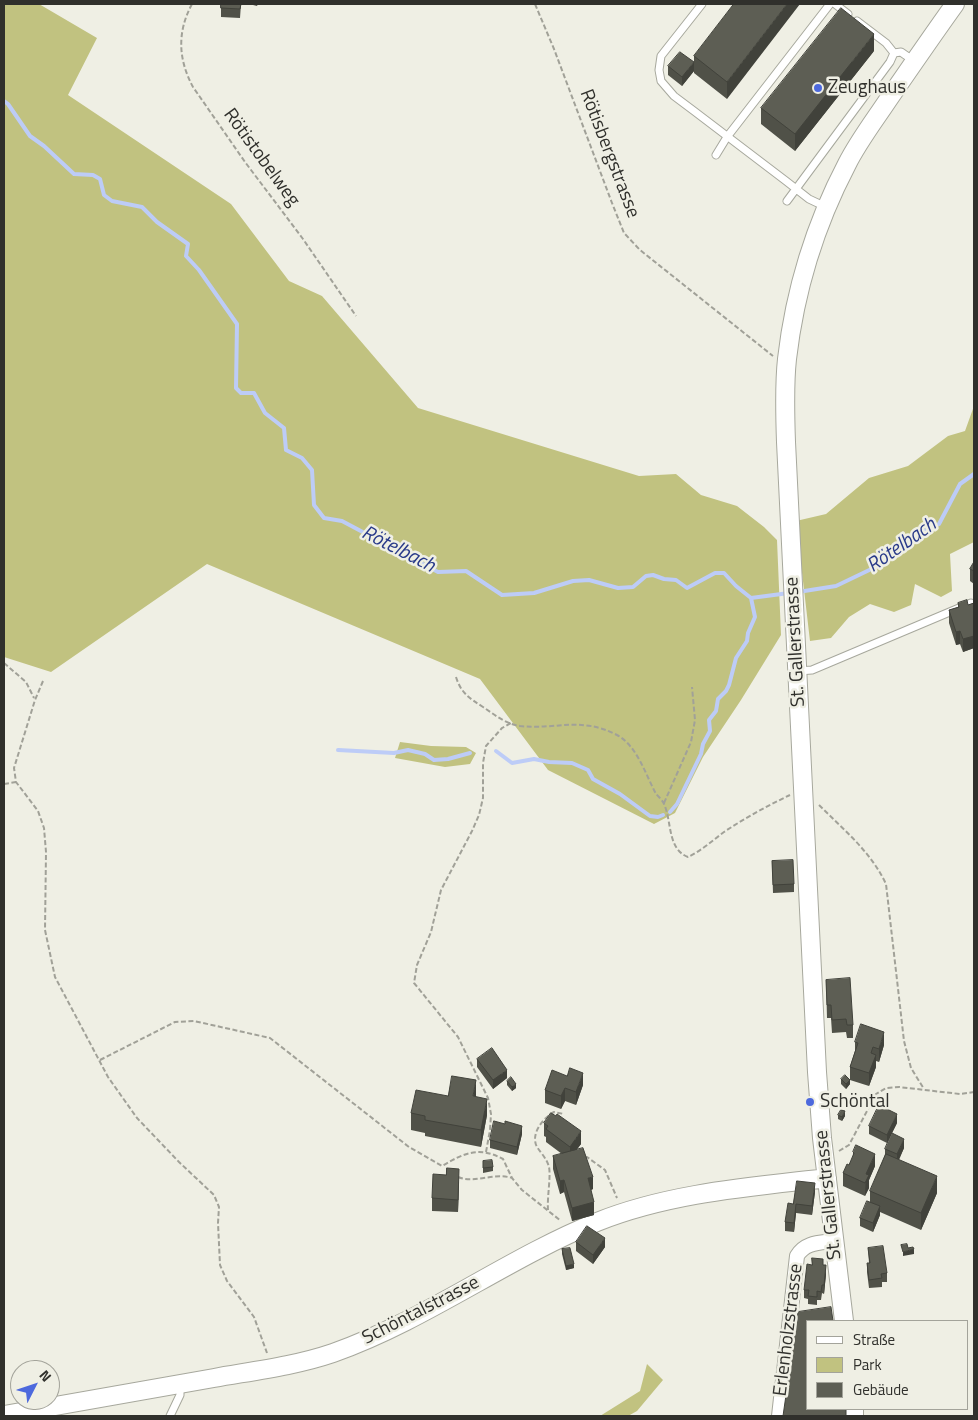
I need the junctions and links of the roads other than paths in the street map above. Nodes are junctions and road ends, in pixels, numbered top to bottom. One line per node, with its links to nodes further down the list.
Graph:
1 (702, 4): 7 (lane)
2 (830, 4): 7 (lane)
3 (834, 4): 5 (lane)
4 (955, 4): 6 (street, St. Gallerstrasse)
5 (894, 52): 6 (lane); 9 (lane)
6 (915, 62): 11 (street, St. Gallerstrasse)
7 (727, 137): 8 (lane); 9 (lane)
8 (716, 155)
9 (795, 188): 10 (lane); 11 (lane)
10 (787, 201)
11 (826, 207): 13 (street, St. Gallerstrasse)
12 (974, 604): 13 (lane)
13 (797, 671): 14 (street, St. Gallerstrasse)
14 (827, 1178): 15 (street, St. Gallerstrasse); 17 (street, Schöntalstrasse)
15 (834, 1241): 16 (street, St. Gallerstrasse); 20 (street, Erlenholzstrasse)
16 (844, 1320)
17 (180, 1384): 18 (street, Schöntalstrasse); 19 (lane)
18 (4, 1415)
19 (170, 1416)
20 (779, 1416)

